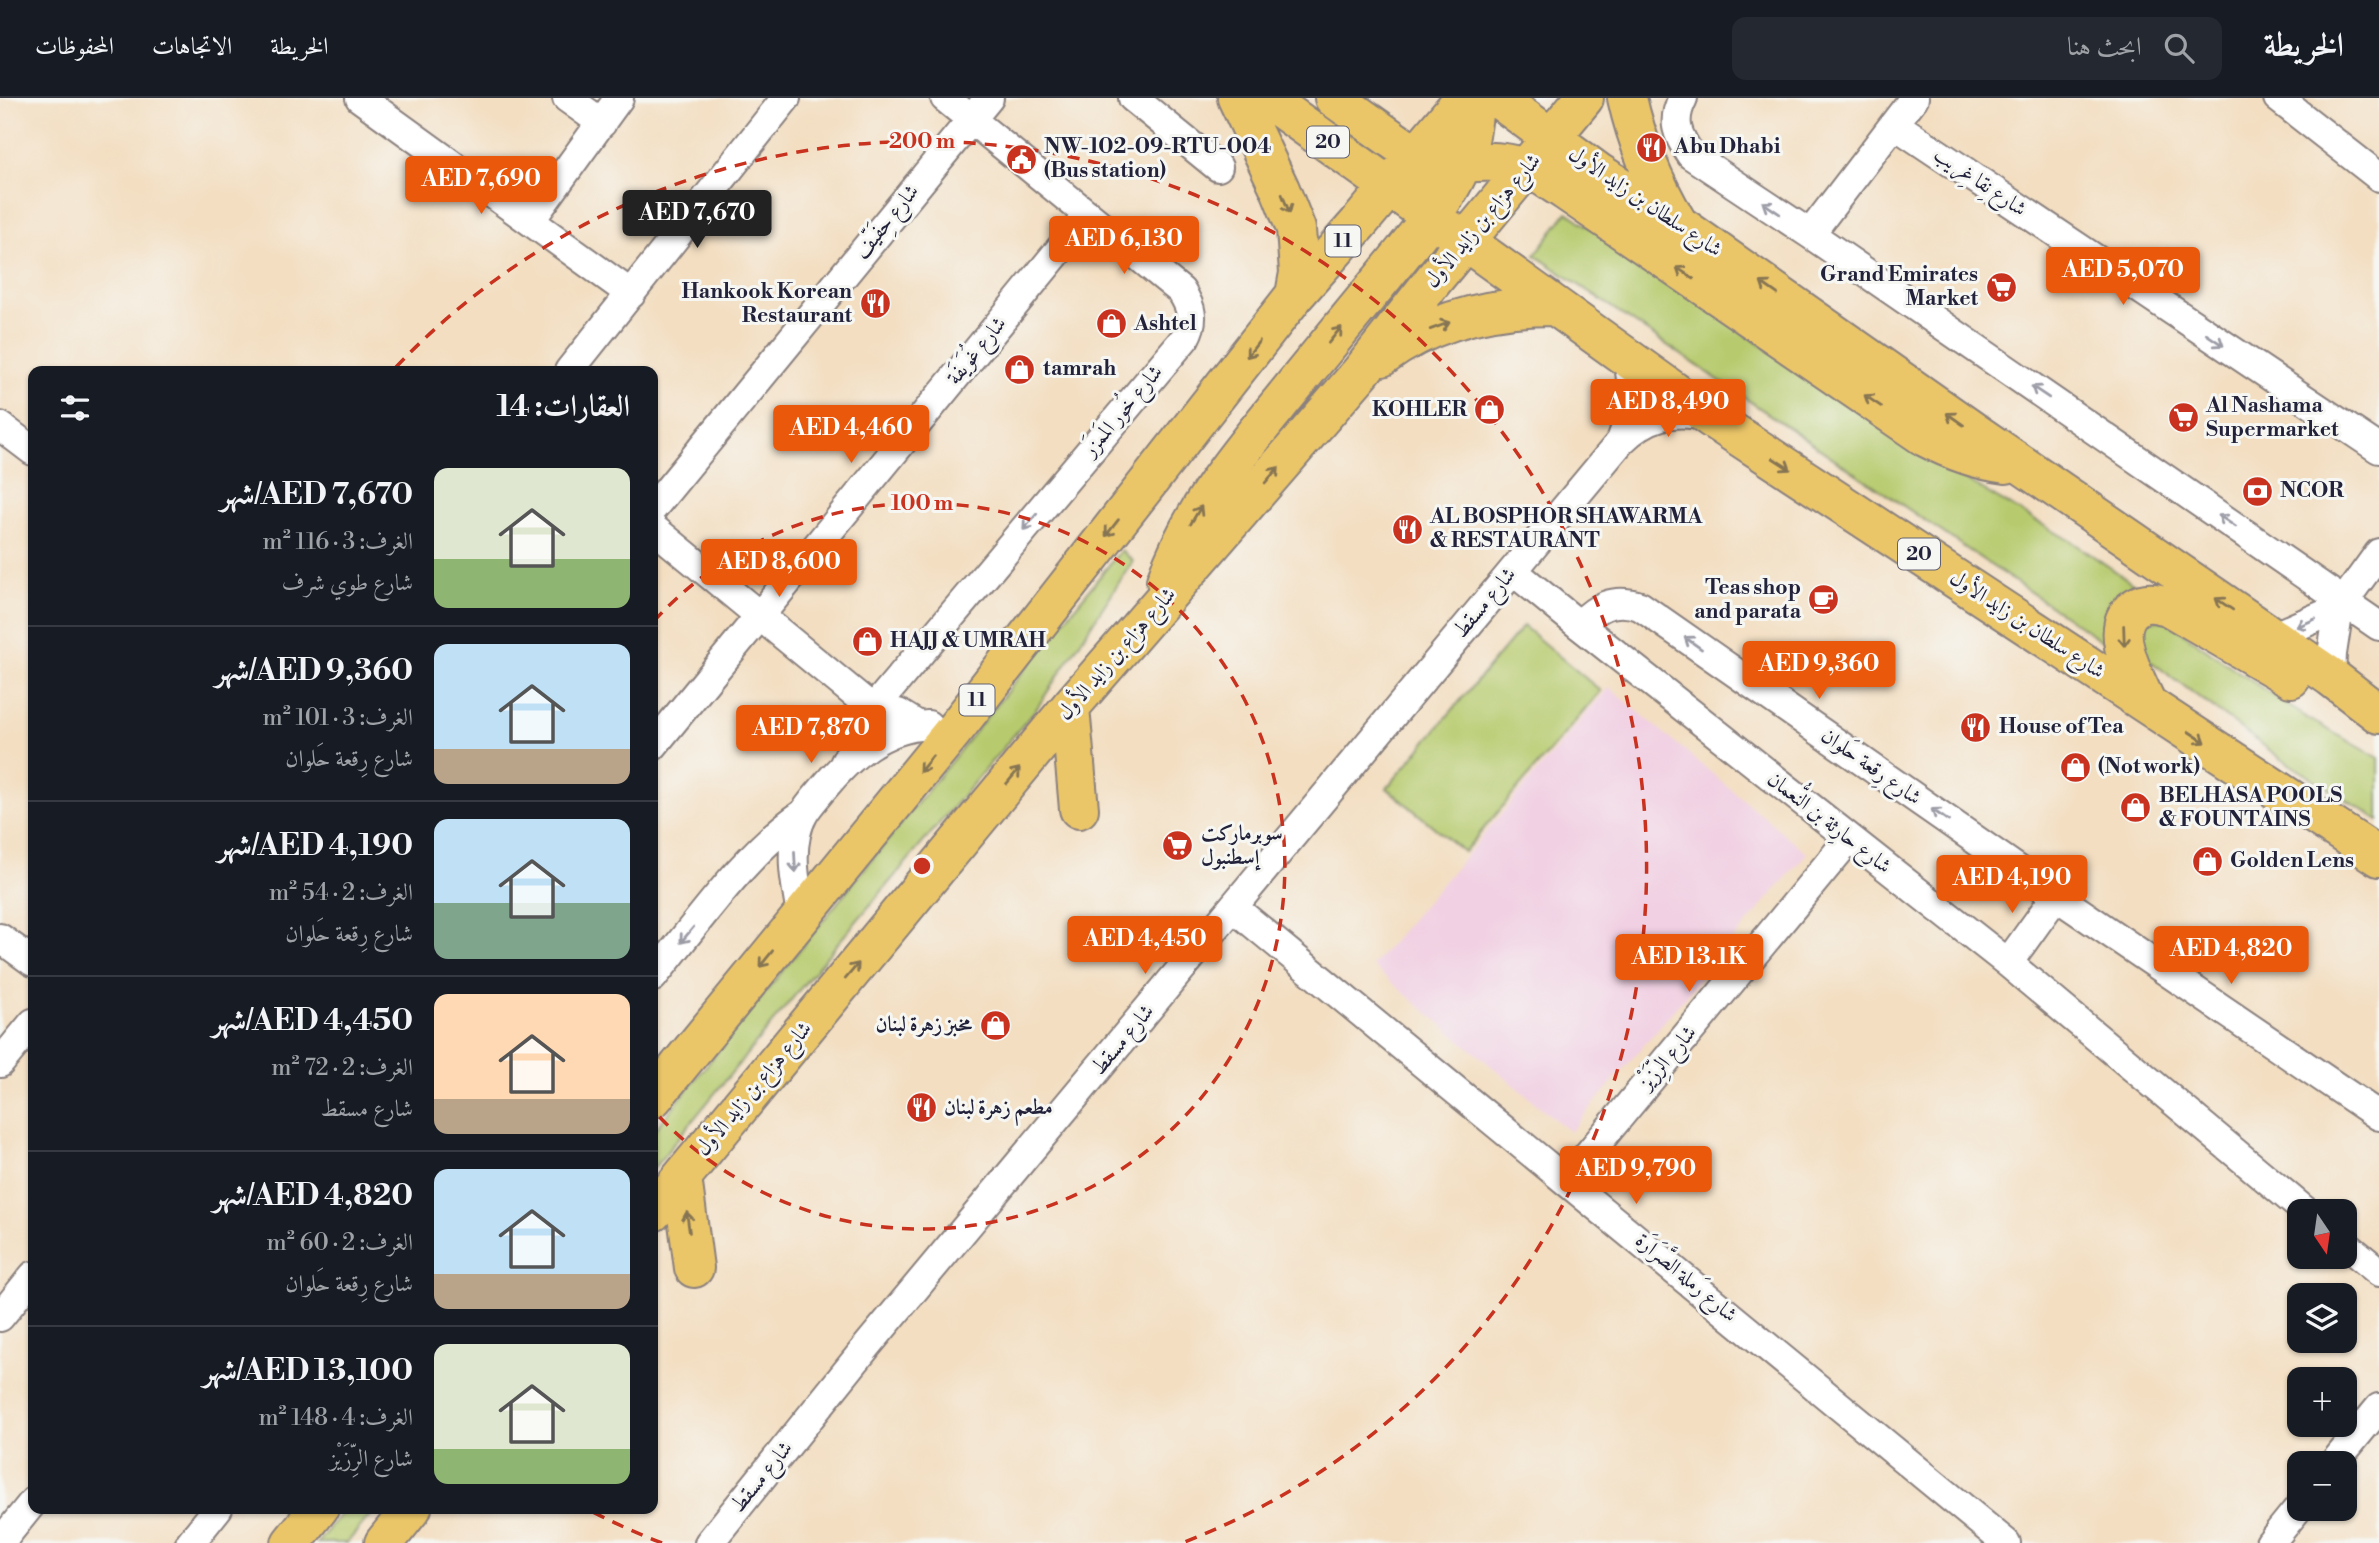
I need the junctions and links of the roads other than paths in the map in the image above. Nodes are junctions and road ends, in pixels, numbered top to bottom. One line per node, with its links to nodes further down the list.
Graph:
1 (360, 98): 29 (street)
2 (567, 98): 18 (street)
3 (619, 98): 18 (street)
4 (786, 98): 33 (street)
5 (945, 98): 17 (street, شارع خُور المَمزَر)
6 (1133, 98): 23 (street)
7 (1237, 98): 34 (main road, one-way to 34)
8 (1266, 98): 26 (main road, شارع سلطان بن زايد الأول / 20)
9 (1334, 98): 21 (main road)
10 (1464, 98): 21 (main road, 11)
11 (1584, 98): 20 (main road, شارع هزاع بن زايد الأول)
12 (1628, 98): 30 (main road)
13 (1684, 98): 31 (street, one-way to 13)
14 (1914, 98): 19 (street)
15 (1500, 100): 20 (main road, شارع سلطان بن زايد الأول); 22 (main road)
16 (2284, 101): 25 (street)
17 (980, 109): 27 (street, شارع خُور المَمزَر); 45 (street, شارع حِفَيّف)
18 (601, 123): 29 (street)
19 (1894, 124): 31 (street); 43 (street, شارع نِقا غِريب, one-way to 43)
20 (1551, 138): 22 (main road); 24 (main road, شارع هزاع بن زايد الأول); 30 (main road, شارع سلطان بن زايد الأول)
21 (1416, 156): 22 (main road); 26 (main road, 11)
22 (1469, 162): 24 (main road); 26 (main road); 28 (main road); 32 (main road)
23 (1218, 167)
24 (1527, 168): 32 (main road, شارع هزاع بن زايد الأول); 44 (main road, one-way to 24)
25 (2379, 177)
26 (1390, 187): 28 (main road, شارع سلطان بن زايد الأول / 20); 34 (main road, 11)
27 (1088, 215): 51 (street, شارع غُوَيفَة); 58 (street, شارع خُور المَمزَر, one-way to 58)
28 (1430, 215): 32 (main road, شارع سلطان بن زايد الأول / 20); 49 (main road, one-way to 28)
29 (530, 221): 33 (street)
30 (1678, 224): 44 (main road, شارع سلطان بن زايد الأول, one-way to 30)
31 (1810, 234): 50 (street, one-way to 31)
32 (1466, 241): 35 (main road, شارع سلطان بن زايد الأول / 20); 38 (main road, شارع هزاع بن زايد الأول)
33 (631, 294): 37 (street)
34 (1295, 295): 60 (main road, 11, one-way to 60)
35 (1555, 306): 36 (main road, شارع سلطان بن زايد الأول / 20); 38 (main road, one-way to 35)
36 (1628, 357): 39 (main road, شارع سلطان بن زايد الأول / 20); 41 (street, شارع مسقط)
37 (573, 366)
38 (1361, 372): 49 (main road, شارع هزاع بن زايد الأول, one-way to 38)
39 (1711, 418): 41 (street, شارع مسقط); 56 (main road, شارع سلطان بن زايد الأول / 20, one-way to 56)
40 (0, 426): 42 (street)
41 (1620, 441): 48 (street, شارع مسقط)
42 (28, 446)
43 (2379, 449)
44 (2023, 466): 54 (main road, شارع سلطان بن زايد الأول, one-way to 44)
45 (658, 502)
46 (658, 532): 51 (street)
47 (2379, 553): 50 (street)
48 (1513, 570): 52 (street, شارع حارِثة بن النُّعمان); 69 (street, شارع مسقط)
49 (1163, 601): 57 (main road, شارع هزاع بن زايد الأول)
50 (2342, 605): 53 (street); 54 (street, one-way to 54); 55 (street)
51 (760, 616): 58 (street); 62 (street, شارع غُوَيفَة)
52 (1579, 625): 66 (street, شارع حارِثة بن النُّعمان); 68 (street, شارع رِقعة حَلوان, one-way to 52)
53 (2379, 626)
54 (2272, 636): 55 (main road, شارع سلطان بن زايد الأول)
55 (2331, 677): 59 (main road, شارع سلطان بن زايد الأول)
56 (2147, 705): 59 (main road, one-way to 56); 67 (main road, شارع سلطان بن زايد الأول / 20, one-way to 67)
57 (1070, 707): 64 (main road); 79 (main road, شارع هزاع بن زايد الأول, one-way to 57)
58 (873, 709): 61 (street); 63 (street, شارع خُور المَمزَر)
59 (2372, 709)
60 (959, 724): 61 (street); 70 (main road, 11, one-way to 70)
61 (919, 726): 63 (street)
62 (658, 740)
63 (844, 764): 65 (street)
64 (1079, 809)
65 (801, 815): 70 (street, one-way to 70); 74 (street, one-way to 74)
66 (1849, 839): 73 (street, شارع حارِثة بن النُّعمان); 80 (street, شارع الرِّزَيْز)
67 (2379, 857)
68 (2056, 897): 73 (street); 78 (street, شارع رِقعة حَلوان)
69 (1234, 908): 80 (street, شارع رَملة الصَّرَارَة); 99 (street, شارع مسقط)
70 (801, 915): 77 (main road, 11, one-way to 77)
71 (0, 938): 72 (street)
72 (28, 958)
73 (2008, 962): 81 (street, شارع حارِثة بن النُّعمان)
74 (658, 971)
75 (28, 1029): 76 (street)
76 (0, 1063)
77 (658, 1092)
78 (2379, 1116)
79 (681, 1177): 82 (main road, شارع هزاع بن زايد الأول); 84 (main road, one-way to 79)
80 (1567, 1180): 100 (street, شارع رَملة الصَّرَارَة)
81 (2291, 1199)
82 (658, 1206)
83 (2357, 1254): 85 (street)
84 (694, 1268)
85 (2379, 1272)
86 (28, 1282): 87 (street)
87 (0, 1317)
88 (2379, 1408): 89 (street)
89 (2344, 1451)
90 (28, 1508): 95 (street)
91 (213, 1514): 96 (street)
92 (315, 1514): 97 (main road)
93 (407, 1514): 98 (main road)
94 (2288, 1521): 101 (street)
95 (0, 1543)
96 (190, 1543)
97 (292, 1543)
98 (384, 1543)
99 (709, 1543)
100 (2006, 1543)
101 (2270, 1543)

